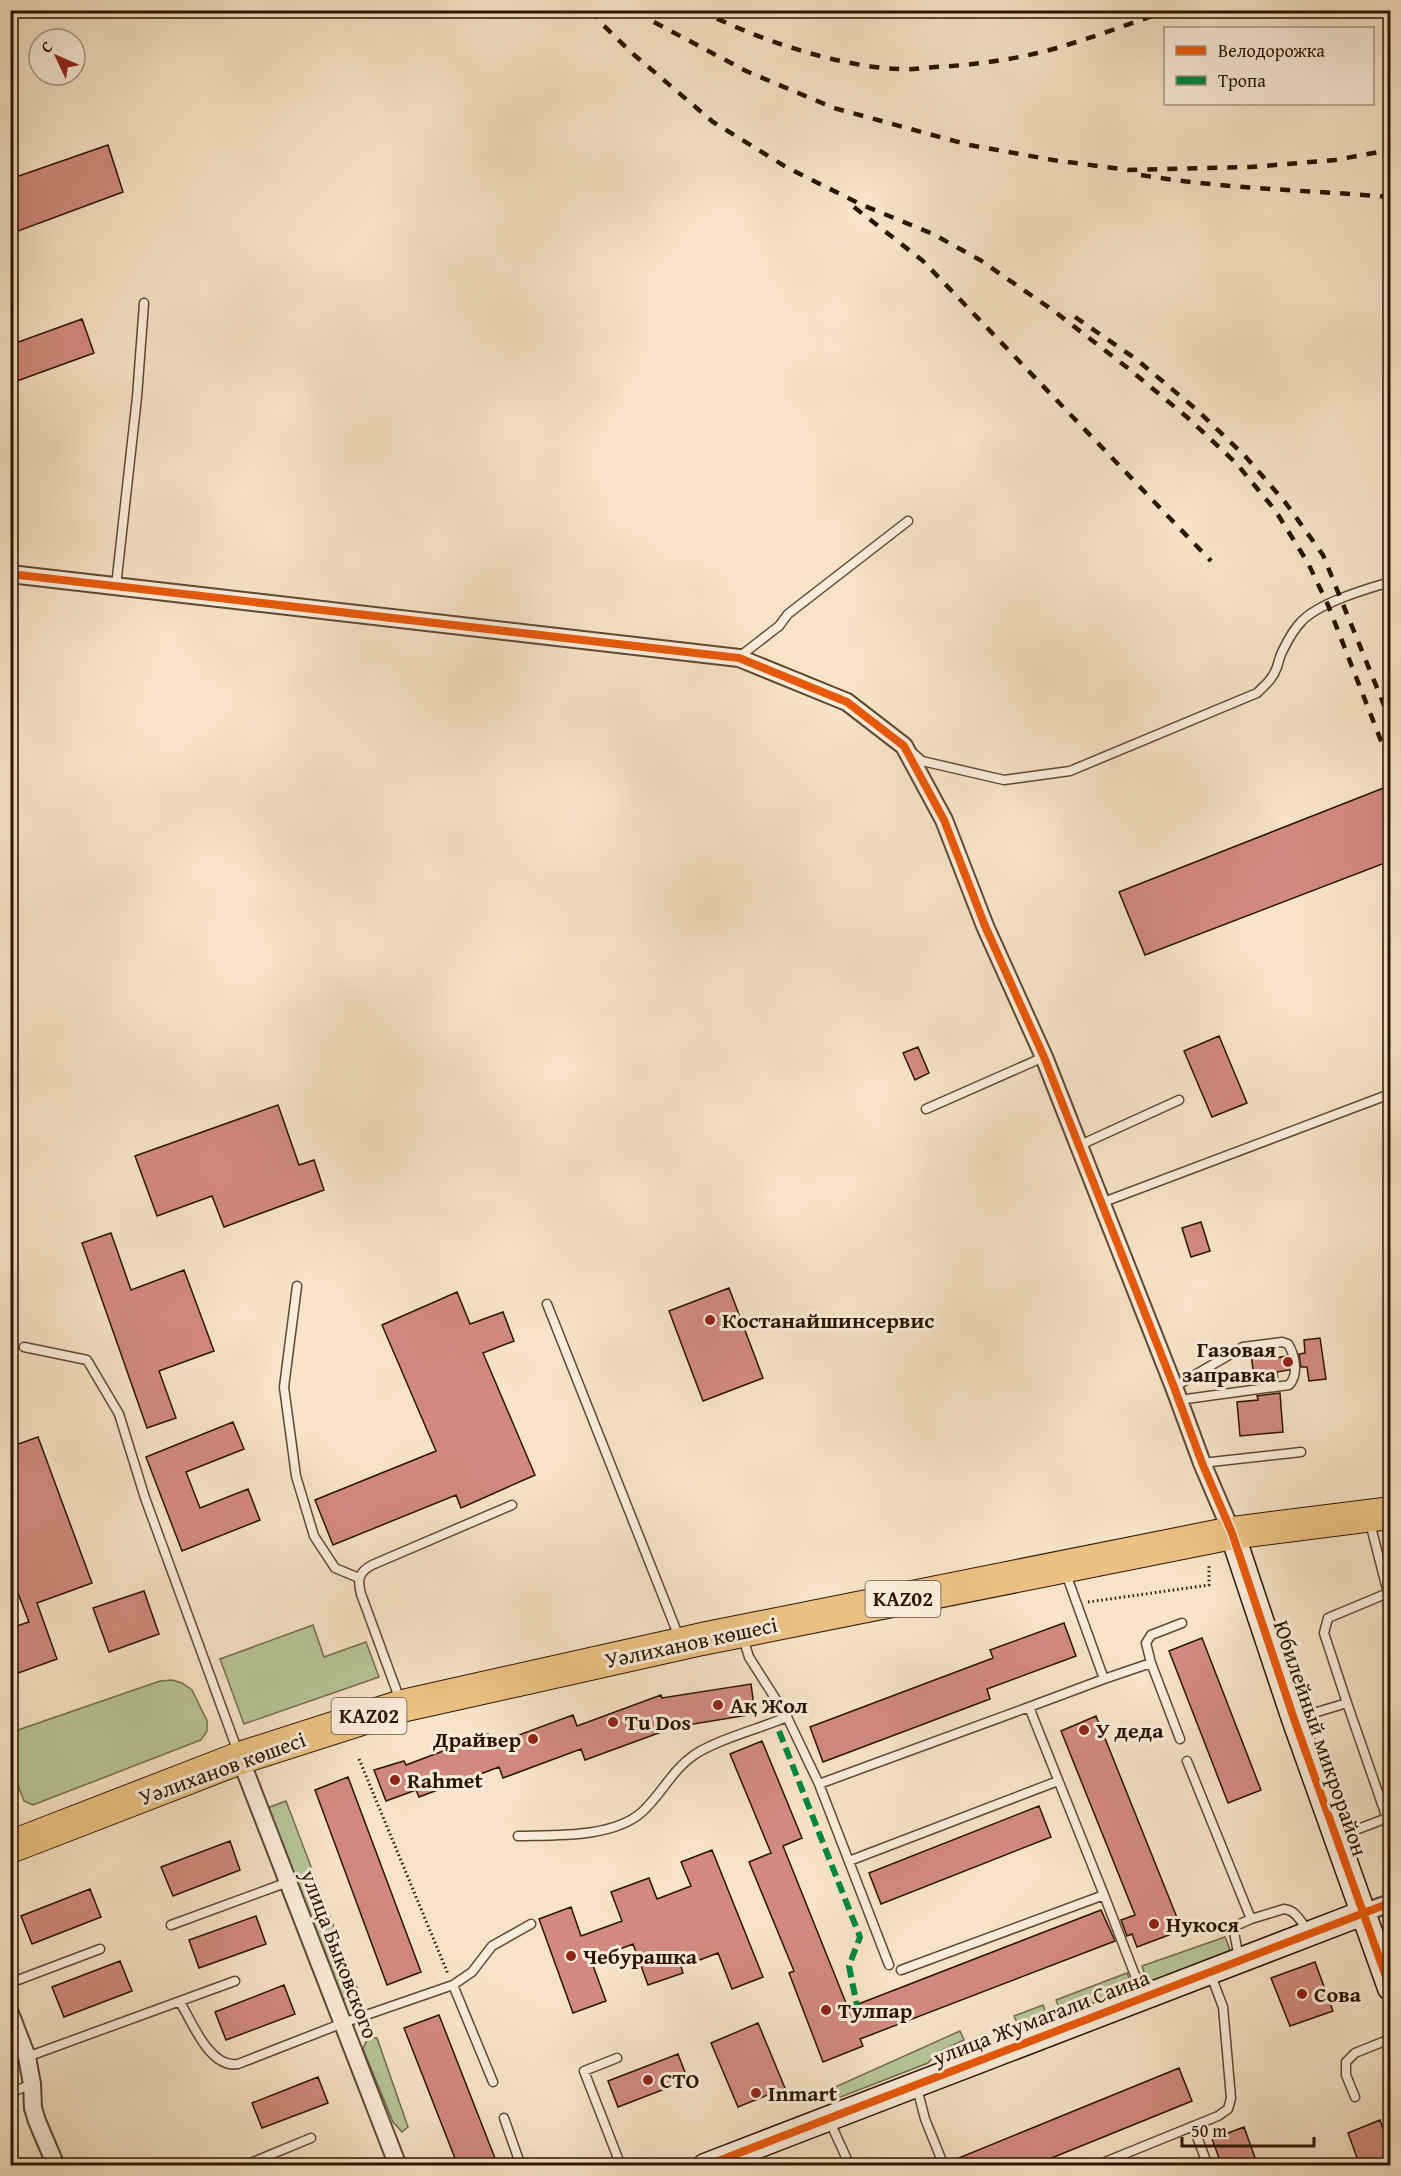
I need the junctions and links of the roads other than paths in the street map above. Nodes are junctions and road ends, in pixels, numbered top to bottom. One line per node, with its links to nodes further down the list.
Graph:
1 (144, 303): 5 (lane)
2 (908, 521): 6 (lane)
3 (10, 574): 5 (street)
4 (1390, 582): 7 (lane)
5 (116, 586): 6 (street)
6 (739, 658): 7 (street)
7 (904, 746): 8 (street)
8 (1044, 1057): 11 (lane); 12 (street)
9 (1390, 1094): 13 (lane)
10 (1179, 1100): 12 (lane)
11 (926, 1109)
12 (1078, 1146): 13 (street)
13 (1100, 1203): 17 (street)
14 (297, 1286): 24 (lane)
15 (547, 1304): 28 (lane)
16 (24, 1347): 37 (lane)
17 (1177, 1394): 17 (lane); 19 (street)
18 (1301, 1452): 19 (lane)
19 (1202, 1462): 22 (street)
20 (512, 1505): 24 (lane)
21 (1380, 1515): 22 (highway, Уәлиханов көшесі / KАZ02); 25 (lane)
22 (1232, 1533): 23 (highway, Уәлиханов көшесі / KАZ02); 35 (street, Юбилейный микрорайон)
23 (1064, 1568): 27 (highway, Уәлиханов көшесі / KАZ02); 30 (lane)
24 (359, 1578): 32 (lane)
25 (1389, 1593): 31 (lane)
26 (1182, 1623): 29 (lane)
27 (741, 1631): 28 (highway, Уәлиханов көшесі / KАZ02); 34 (lane)
28 (681, 1643): 32 (highway, Уәлиханов көшесі / KАZ02)
29 (1151, 1663): 30 (lane); 36 (lane)
30 (1104, 1679): 33 (lane)
31 (1347, 1703): 35 (lane); 41 (lane)
32 (402, 1706): 37 (highway, Уәлиханов көшесі / KАZ02)
33 (1029, 1707): 39 (lane); 40 (lane)
34 (787, 1718): 40 (lane); 43 (lane)
35 (1294, 1719): 44 (street, Юбилейный микрорайон)
36 (1180, 1739)
37 (240, 1758): 45 (highway, Уәлиханов көшесі / KАZ02); 47 (street, улица Быковского)
38 (1187, 1761): 51 (lane)
39 (1058, 1781): 46 (lane); 48 (lane)
40 (819, 1784): 46 (lane)
41 (1387, 1818): 42 (lane); 44 (lane)
42 (1390, 1827)
43 (518, 1836)
44 (1336, 1837): 50 (street, Юбилейный микрорайон)
45 (10, 1847)
46 (849, 1860): 57 (lane)
47 (288, 1882): 53 (lane); 67 (street, улица Быковского)
48 (1104, 1894): 58 (lane); 64 (lane)
49 (1390, 1903): 50 (street, улица Жумагали Саина)
50 (1363, 1913): 54 (street, улица Жумагали Саина); 63 (street, Юбилейный микрорайон)
51 (1251, 1920): 54 (lane); 56 (lane)
52 (531, 1924): 62 (lane)
53 (171, 1925)
54 (1310, 1933): 56 (street, улица Жумагали Саина)
55 (100, 1949): 61 (lane)
56 (1240, 1960): 59 (street, улица Жумагали Саина)
57 (889, 1965)
58 (901, 1970)
59 (1210, 1971): 64 (street, улица Жумагали Саина); 78 (lane)
60 (235, 1981): 65 (lane)
61 (10, 1983)
62 (453, 1985): 67 (lane); 71 (lane)
63 (1390, 1988)
64 (1143, 1996): 73 (street, улица Жумагали Саина)
65 (180, 2002): 67 (lane); 69 (lane)
66 (10, 2013): 69 (street)
67 (343, 2023): 82 (street, улица Быковского)
68 (1390, 2039): 75 (lane)
69 (27, 2057): 72 (street)
70 (617, 2058): 84 (lane)
71 (493, 2082)
72 (32, 2084): 74 (lane); 80 (street)
73 (916, 2085): 77 (street, улица Жумагали Саина); 87 (lane)
74 (10, 2093)
75 (1355, 2097)
76 (504, 2118): 83 (lane)
77 (828, 2119): 85 (street, улица Жумагали Саина); 86 (lane)
78 (1193, 2126): 88 (lane); 89 (lane)
79 (311, 2138): 81 (lane)
80 (56, 2166)
81 (243, 2166)
82 (398, 2166)
83 (521, 2166)
84 (621, 2166)
85 (705, 2166)
86 (850, 2166)
87 (944, 2166)
88 (1095, 2166)
89 (1208, 2166)

